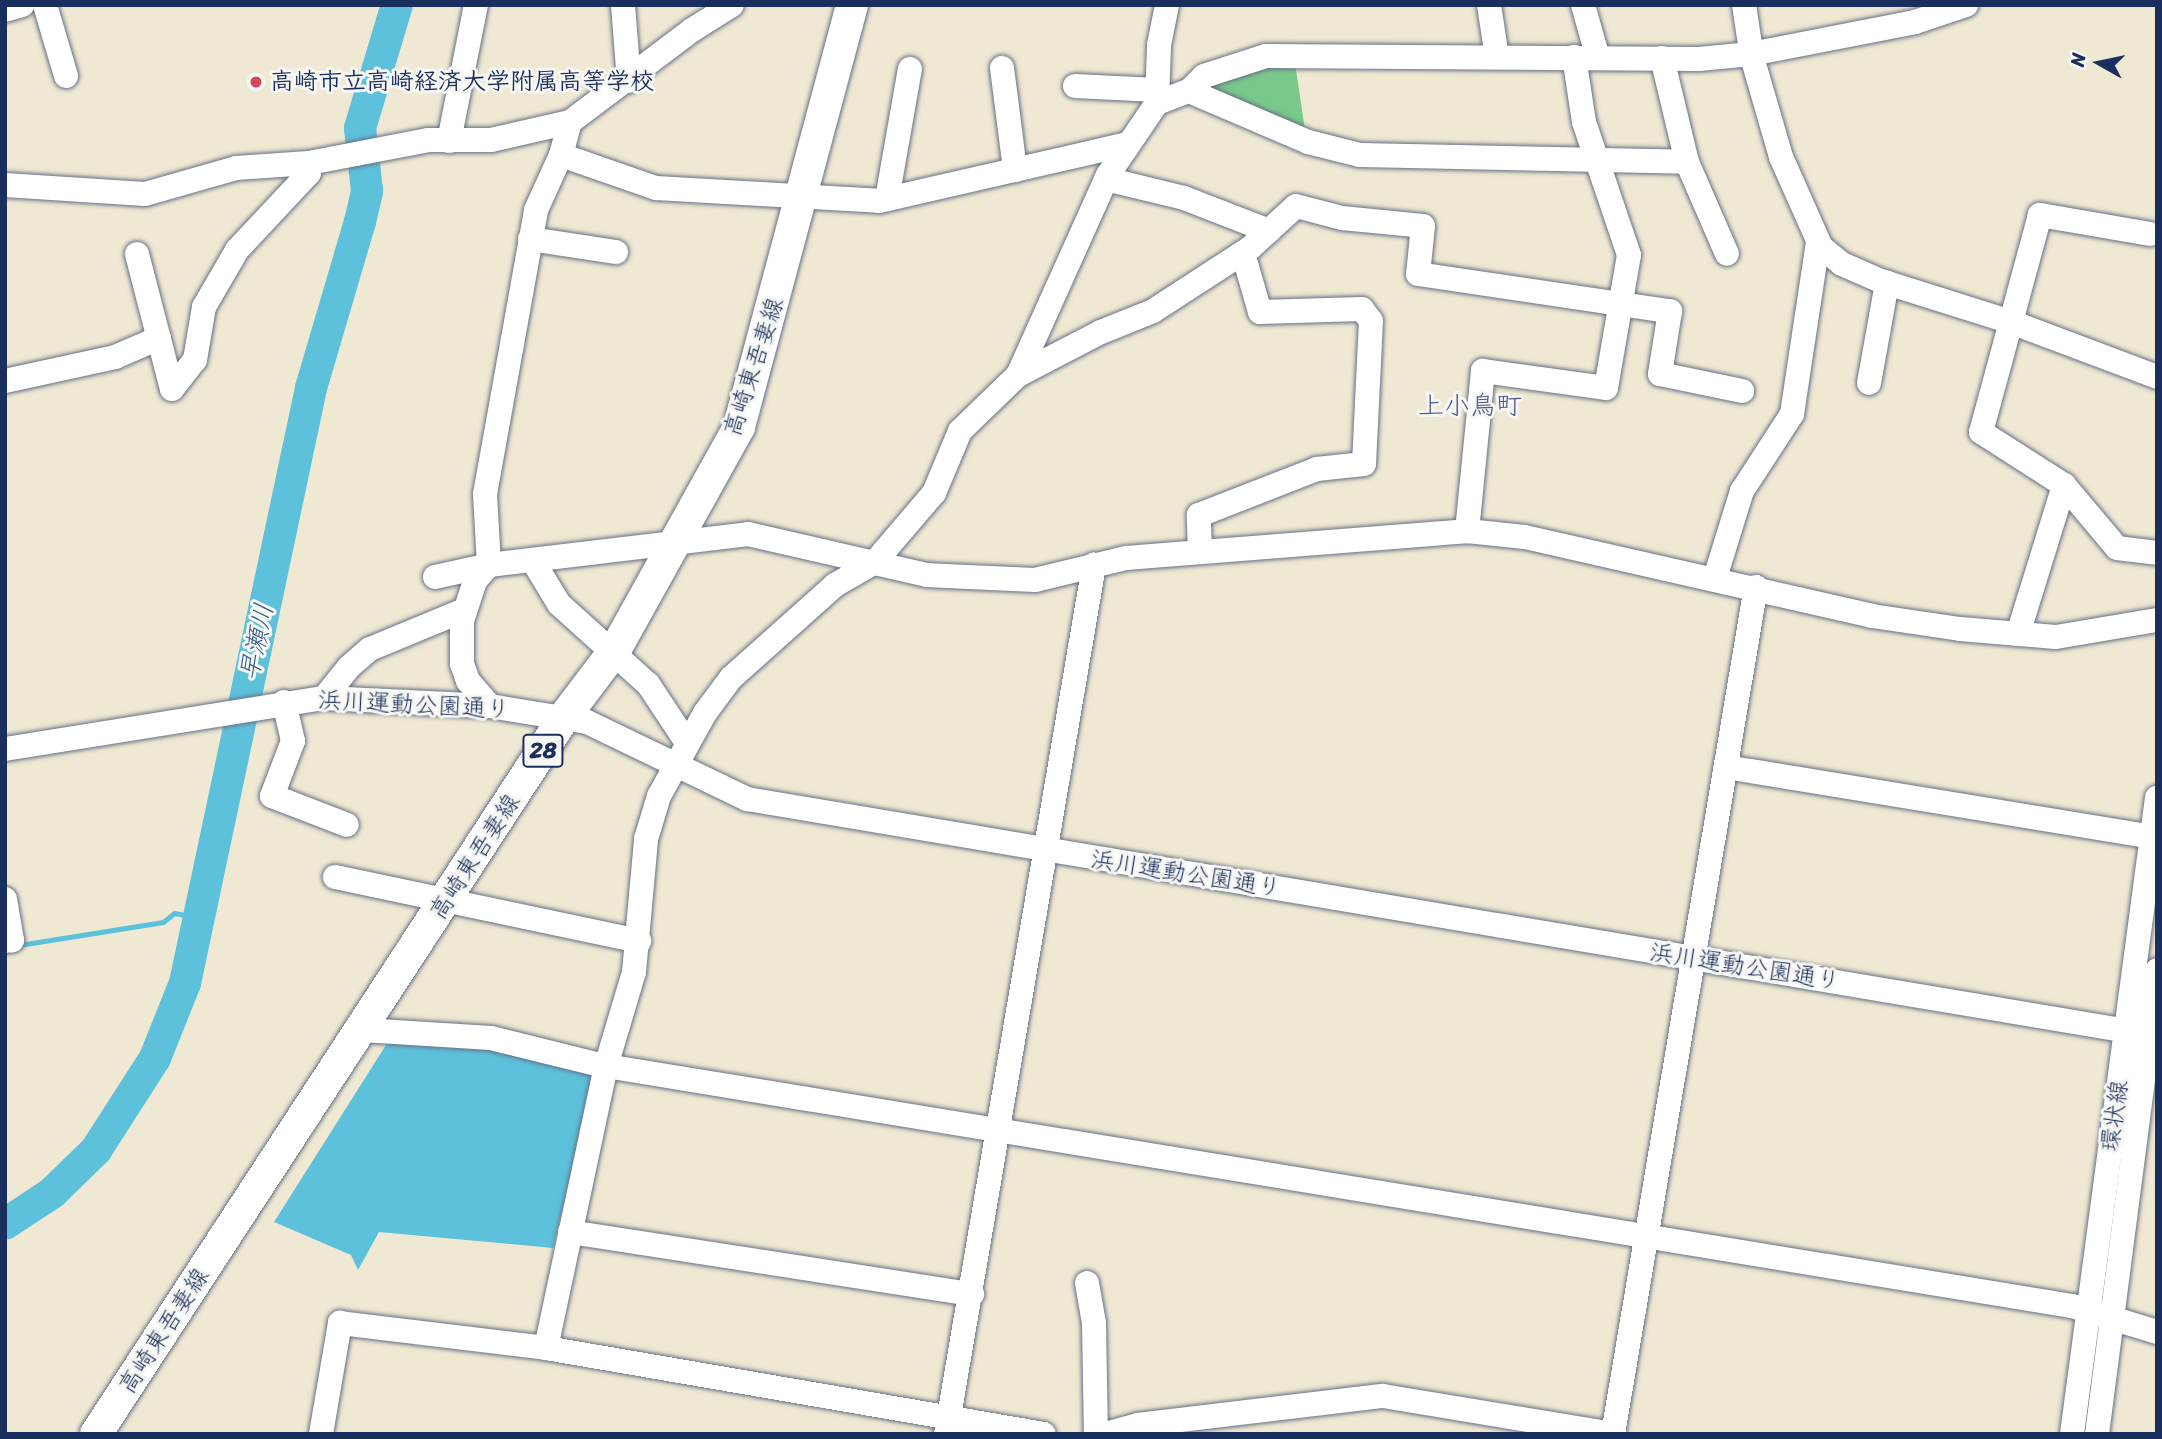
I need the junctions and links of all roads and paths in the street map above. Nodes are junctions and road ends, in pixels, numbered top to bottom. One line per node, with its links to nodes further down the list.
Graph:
1 (22, 5): 12 (street)
2 (45, 5): 19 (street)
3 (476, 5): 25 (street)
4 (623, 5): 20 (street)
5 (732, 5): 20 (street)
6 (852, 5): 34 (main road, 高崎東吾妻線 / 28)
7 (1167, 5): 23 (street)
8 (1489, 5): 14 (street)
9 (1583, 5): 15 (street)
10 (1744, 5): 13 (street)
11 (1966, 5): 13 (street)
12 (5, 10)
13 (1751, 54): 16 (street); 39 (street)
14 (1497, 57): 15 (street); 22 (street)
15 (1586, 58): 16 (street); 28 (street)
16 (1662, 58): 29 (street)
17 (1002, 68): 31 (street)
18 (910, 69): 35 (street)
19 (66, 76)
20 (629, 81): 24 (street)
21 (1075, 86): 23 (street)
22 (1189, 91): 23 (street); 28 (street)
23 (1157, 96): 26 (street)
24 (570, 122): 25 (street); 27 (street)
25 (449, 141): 30 (street)
26 (1128, 144): 31 (street); 32 (street)
27 (561, 156): 34 (street); 38 (street)
28 (1596, 160): 29 (street); 45 (street)
29 (1687, 162): 43 (street)
30 (309, 163): 33 (street); 47 (street)
31 (1015, 170): 35 (street)
32 (1107, 180): 36 (street); 48 (street)
33 (5, 185)
34 (802, 195): 35 (street); 55 (main road, 高崎東吾妻線 / 28)
35 (887, 199)
36 (1269, 231): 41 (street); 45 (street)
37 (2150, 234): 46 (street)
38 (530, 239): 40 (street); 60 (street)
39 (1818, 242): 44 (street); 63 (street)
40 (616, 252)
41 (1243, 253): 48 (street); 56 (street)
42 (137, 254): 47 (street)
43 (1727, 254)
44 (1887, 283): 46 (street); 51 (street)
45 (1623, 304): 52 (street); 54 (street)
46 (2011, 322): 49 (street); 53 (street)
47 (159, 338): 50 (street)
48 (1018, 375): 59 (street)
49 (2157, 377)
50 (5, 381)
51 (1869, 383)
52 (1742, 391)
53 (2064, 485): 57 (street); 67 (street)
54 (1467, 531): 56 (street); 63 (street)
55 (676, 540): 58 (street); 59 (street); 68 (main road, 高崎東吾妻線 / 28)
56 (1200, 552): 61 (street)
57 (2157, 553)
58 (533, 561): 60 (street); 68 (street)
59 (875, 562): 61 (street); 73 (street)
60 (489, 565): 62 (street); 65 (street)
61 (1094, 565): 80 (street)
62 (435, 577)
63 (1715, 578): 64 (street)
64 (1756, 587): 67 (street); 76 (street)
65 (464, 610): 69 (street); 71 (street)
66 (2157, 620): 67 (street)
67 (2018, 634)
68 (614, 650): 72 (main road, 高崎東吾妻線 / 28); 73 (street)
69 (324, 698): 70 (street, 浜川運動公園通り); 71 (street, 浜川運動公園通り)
70 (285, 702): 74 (street, 浜川運動公園通り); 78 (street)
71 (490, 706): 72 (street, 浜川運動公園通り)
72 (565, 716): 75 (street, 浜川運動公園通り); 83 (main road, 高崎東吾妻線 / 28)
73 (687, 743): 75 (street)
74 (5, 749)
75 (676, 767): 80 (street, 浜川運動公園通り); 85 (street)
76 (1726, 767): 79 (street); 86 (street)
77 (2157, 798): 79 (street, 環状線)
78 (347, 825)
79 (2152, 837): 89 (street, 環状線)
80 (1045, 850): 86 (street, 浜川運動公園通り); 91 (street)
81 (335, 877): 83 (street)
82 (5, 900): 84 (street)
83 (445, 903): 85 (street); 88 (main road, 高崎東吾妻線 / 28)
84 (5, 941)
85 (639, 941): 90 (street)
86 (1694, 958): 89 (street, 浜川運動公園通り); 93 (street)
87 (2157, 970): 89 (street, 環状線)
88 (363, 1030): 90 (street); 101 (main road, 高崎東吾妻線 / 28)
89 (2144, 1033): 96 (street, 環状線)
90 (606, 1066): 91 (street); 92 (street)
91 (1001, 1128): 93 (street); 95 (street)
92 (570, 1232): 95 (street); 98 (street)
93 (1645, 1237): 96 (street); 106 (street)
94 (1087, 1283): 104 (street)
95 (972, 1294): 100 (street)
96 (2099, 1316): 97 (street); 107 (street, 環状線); 108 (street, 環状線)
97 (2157, 1332)
98 (545, 1348): 100 (street); 102 (street)
99 (1248, 1424): 105 (street); 106 (street)
100 (947, 1427): 103 (street)
101 (96, 1434)
102 (321, 1434)
103 (1044, 1434)
104 (1096, 1434)
105 (1105, 1434)
106 (1613, 1434)
107 (2072, 1434)
108 (2097, 1434)

